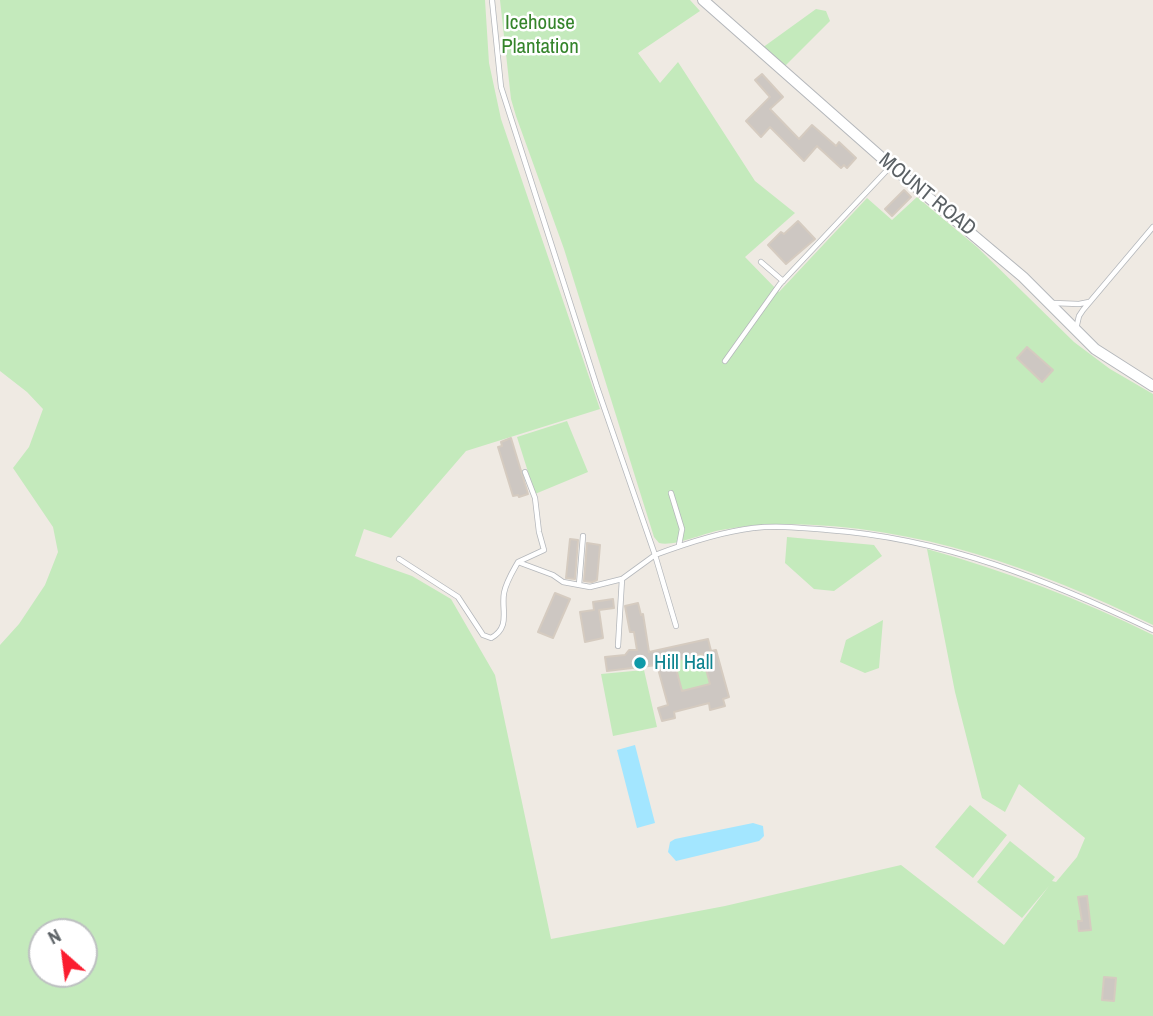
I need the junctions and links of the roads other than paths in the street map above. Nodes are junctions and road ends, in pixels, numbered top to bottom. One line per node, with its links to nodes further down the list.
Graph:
1 (492, 0): 16 (lane)
2 (703, 0): 3 (street, MOUNT ROAD)
3 (891, 166): 6 (lane); 8 (street, MOUNT ROAD)
4 (1153, 228): 7 (lane)
5 (761, 262): 6 (lane)
6 (783, 281): 10 (lane)
7 (1091, 301): 8 (lane); 9 (lane)
8 (1048, 302): 9 (street, MOUNT ROAD)
9 (1076, 332): 11 (street, MOUNT ROAD)
10 (725, 361)
11 (1153, 386)
12 (525, 472): 18 (lane)
13 (671, 493): 15 (lane)
14 (583, 537): 20 (lane)
15 (679, 546): 16 (lane); 22 (lane)
16 (656, 555): 19 (lane); 21 (lane)
17 (399, 559): 18 (lane)
18 (518, 562): 20 (lane)
19 (622, 579): 20 (lane); 23 (lane)
20 (579, 585)
21 (676, 626)
22 (1153, 630)
23 (618, 646)

